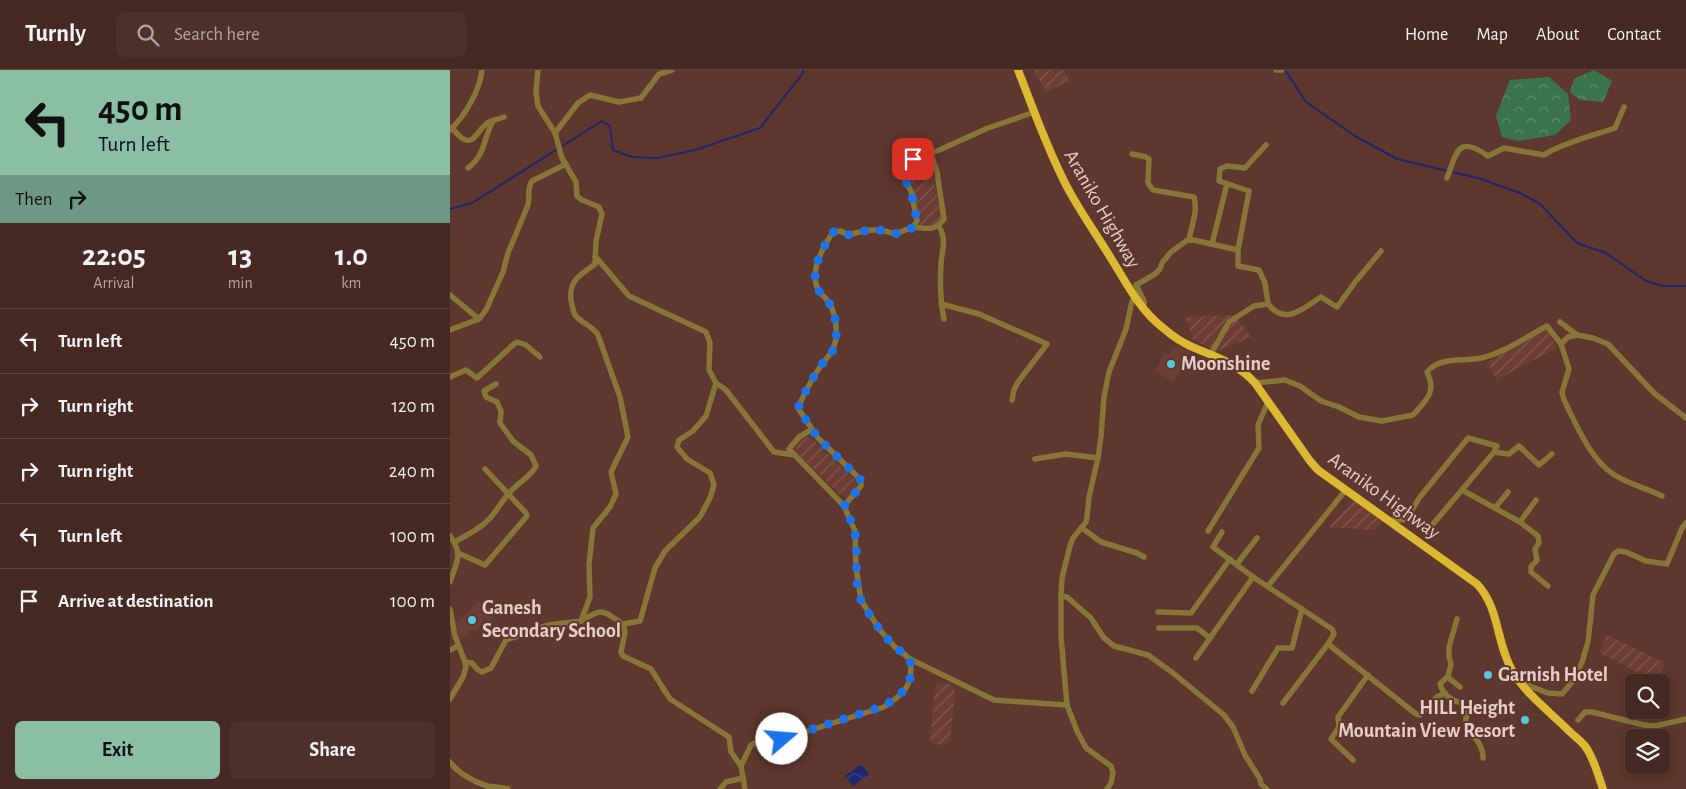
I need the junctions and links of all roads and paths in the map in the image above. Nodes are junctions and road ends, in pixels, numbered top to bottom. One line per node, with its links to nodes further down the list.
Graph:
1 (482, 70): 9 (street)
2 (538, 70): 10 (street)
3 (672, 70): 10 (street)
4 (1018, 70): 6 (highway, Araniko Highway)
5 (1624, 107): 16 (street)
6 (1035, 112): 12 (street); 26 (highway, Araniko Highway)
7 (504, 117): 8 (street)
8 (493, 121): 9 (street); 15 (street)
9 (451, 129)
10 (555, 134): 14 (street)
11 (1266, 144): 17 (street)
12 (931, 154): 18 (street); 19 (street)
13 (1132, 154): 20 (street)
14 (566, 164): 24 (street); 30 (street)
15 (468, 168)
16 (1447, 178)
17 (1227, 184): 21 (street); 22 (street)
18 (939, 226): 19 (street); 27 (street)
19 (912, 228): 45 (street)
20 (1189, 239): 21 (street); 29 (street)
21 (1212, 244): 22 (street)
22 (1238, 250): 28 (street)
23 (1381, 251): 28 (street)
24 (595, 256): 39 (street); 84 (street)
25 (450, 295): 30 (street)
26 (1135, 297): 29 (highway, Araniko Highway); 49 (street)
27 (941, 304): 31 (street); 42 (street)
28 (1268, 304): 36 (street)
29 (1140, 305): 36 (highway, Araniko Highway)
30 (478, 318): 33 (street)
31 (944, 319)
32 (1560, 322): 34 (street)
33 (450, 330)
34 (1577, 335): 35 (street); 44 (street)
35 (1560, 344): 40 (street); 56 (street)
36 (1211, 354): 40 (highway, Araniko Highway)
37 (540, 357): 38 (street)
38 (450, 377)
39 (716, 383): 48 (street); 85 (street)
40 (1255, 383): 43 (highway, Araniko Highway)
41 (496, 384): 55 (street)
42 (1012, 400)
43 (1268, 402): 53 (highway, Araniko Highway); 65 (street)
44 (1686, 418)
45 (811, 430): 48 (street); 58 (street)
46 (1494, 452): 47 (street); 52 (street); 60 (street)
47 (1552, 454)
48 (794, 455): 58 (street)
49 (1098, 458): 50 (street); 64 (street)
50 (1035, 459)
51 (485, 469): 55 (street)
52 (1462, 490): 59 (street); 60 (street)
53 (1345, 491): 61 (highway, Araniko Highway); 76 (street)
54 (1508, 492): 59 (street)
55 (509, 493): 69 (street); 70 (street)
56 (1662, 496)
57 (1536, 500): 62 (street)
58 (844, 506): 92 (street)
59 (1495, 508): 62 (street)
60 (1408, 516): 61 (street)
61 (1388, 520): 96 (highway, Araniko Highway)
62 (1520, 522): 77 (street)
63 (1686, 523): 96 (street)
64 (1082, 528): 71 (street); 78 (street)
65 (1208, 531)
66 (1222, 532): 72 (street)
67 (450, 536): 69 (street)
68 (1257, 538): 73 (street)
69 (454, 542): 70 (street)
70 (458, 554): 75 (street)
71 (1144, 557)
72 (1230, 558): 73 (street); 81 (street)
73 (1237, 564): 74 (street)
74 (1254, 577): 76 (street); 87 (street)
75 (450, 582)
76 (1268, 586): 80 (street)
77 (1548, 586)
78 (1061, 596): 102 (street); 114 (street)
79 (450, 609): 82 (street)
80 (1302, 609): 88 (street); 98 (street)
81 (1158, 612)
82 (451, 619): 89 (street)
83 (1457, 619): 95 (street)
84 (581, 620): 85 (street); 93 (street)
85 (623, 624): 108 (street)
86 (1159, 628): 87 (street)
87 (1210, 638): 91 (street)
88 (1328, 644): 94 (street); 101 (street)
89 (458, 646): 90 (street); 93 (street)
90 (450, 650)
91 (1196, 658)
92 (910, 659): 102 (street); 108 (street)
93 (465, 662): 100 (street)
94 (1368, 676): 99 (street); 106 (street)
95 (1448, 676): 97 (street); 99 (street)
96 (1522, 683): 115 (highway, Araniko Highway)
97 (1460, 687)
98 (1252, 691)
99 (1445, 693): 105 (street)
100 (450, 699)
101 (1283, 703)
102 (1067, 705): 113 (street)
103 (1686, 719): 104 (street)
104 (1578, 720)
105 (1483, 758)
106 (1353, 760)
107 (450, 762): 110 (street)
108 (741, 766): 109 (street)
109 (743, 778): 111 (street); 112 (street)
110 (508, 789)
111 (720, 789)
112 (745, 789)
113 (1107, 789)
114 (1267, 789)
115 (1603, 789)

